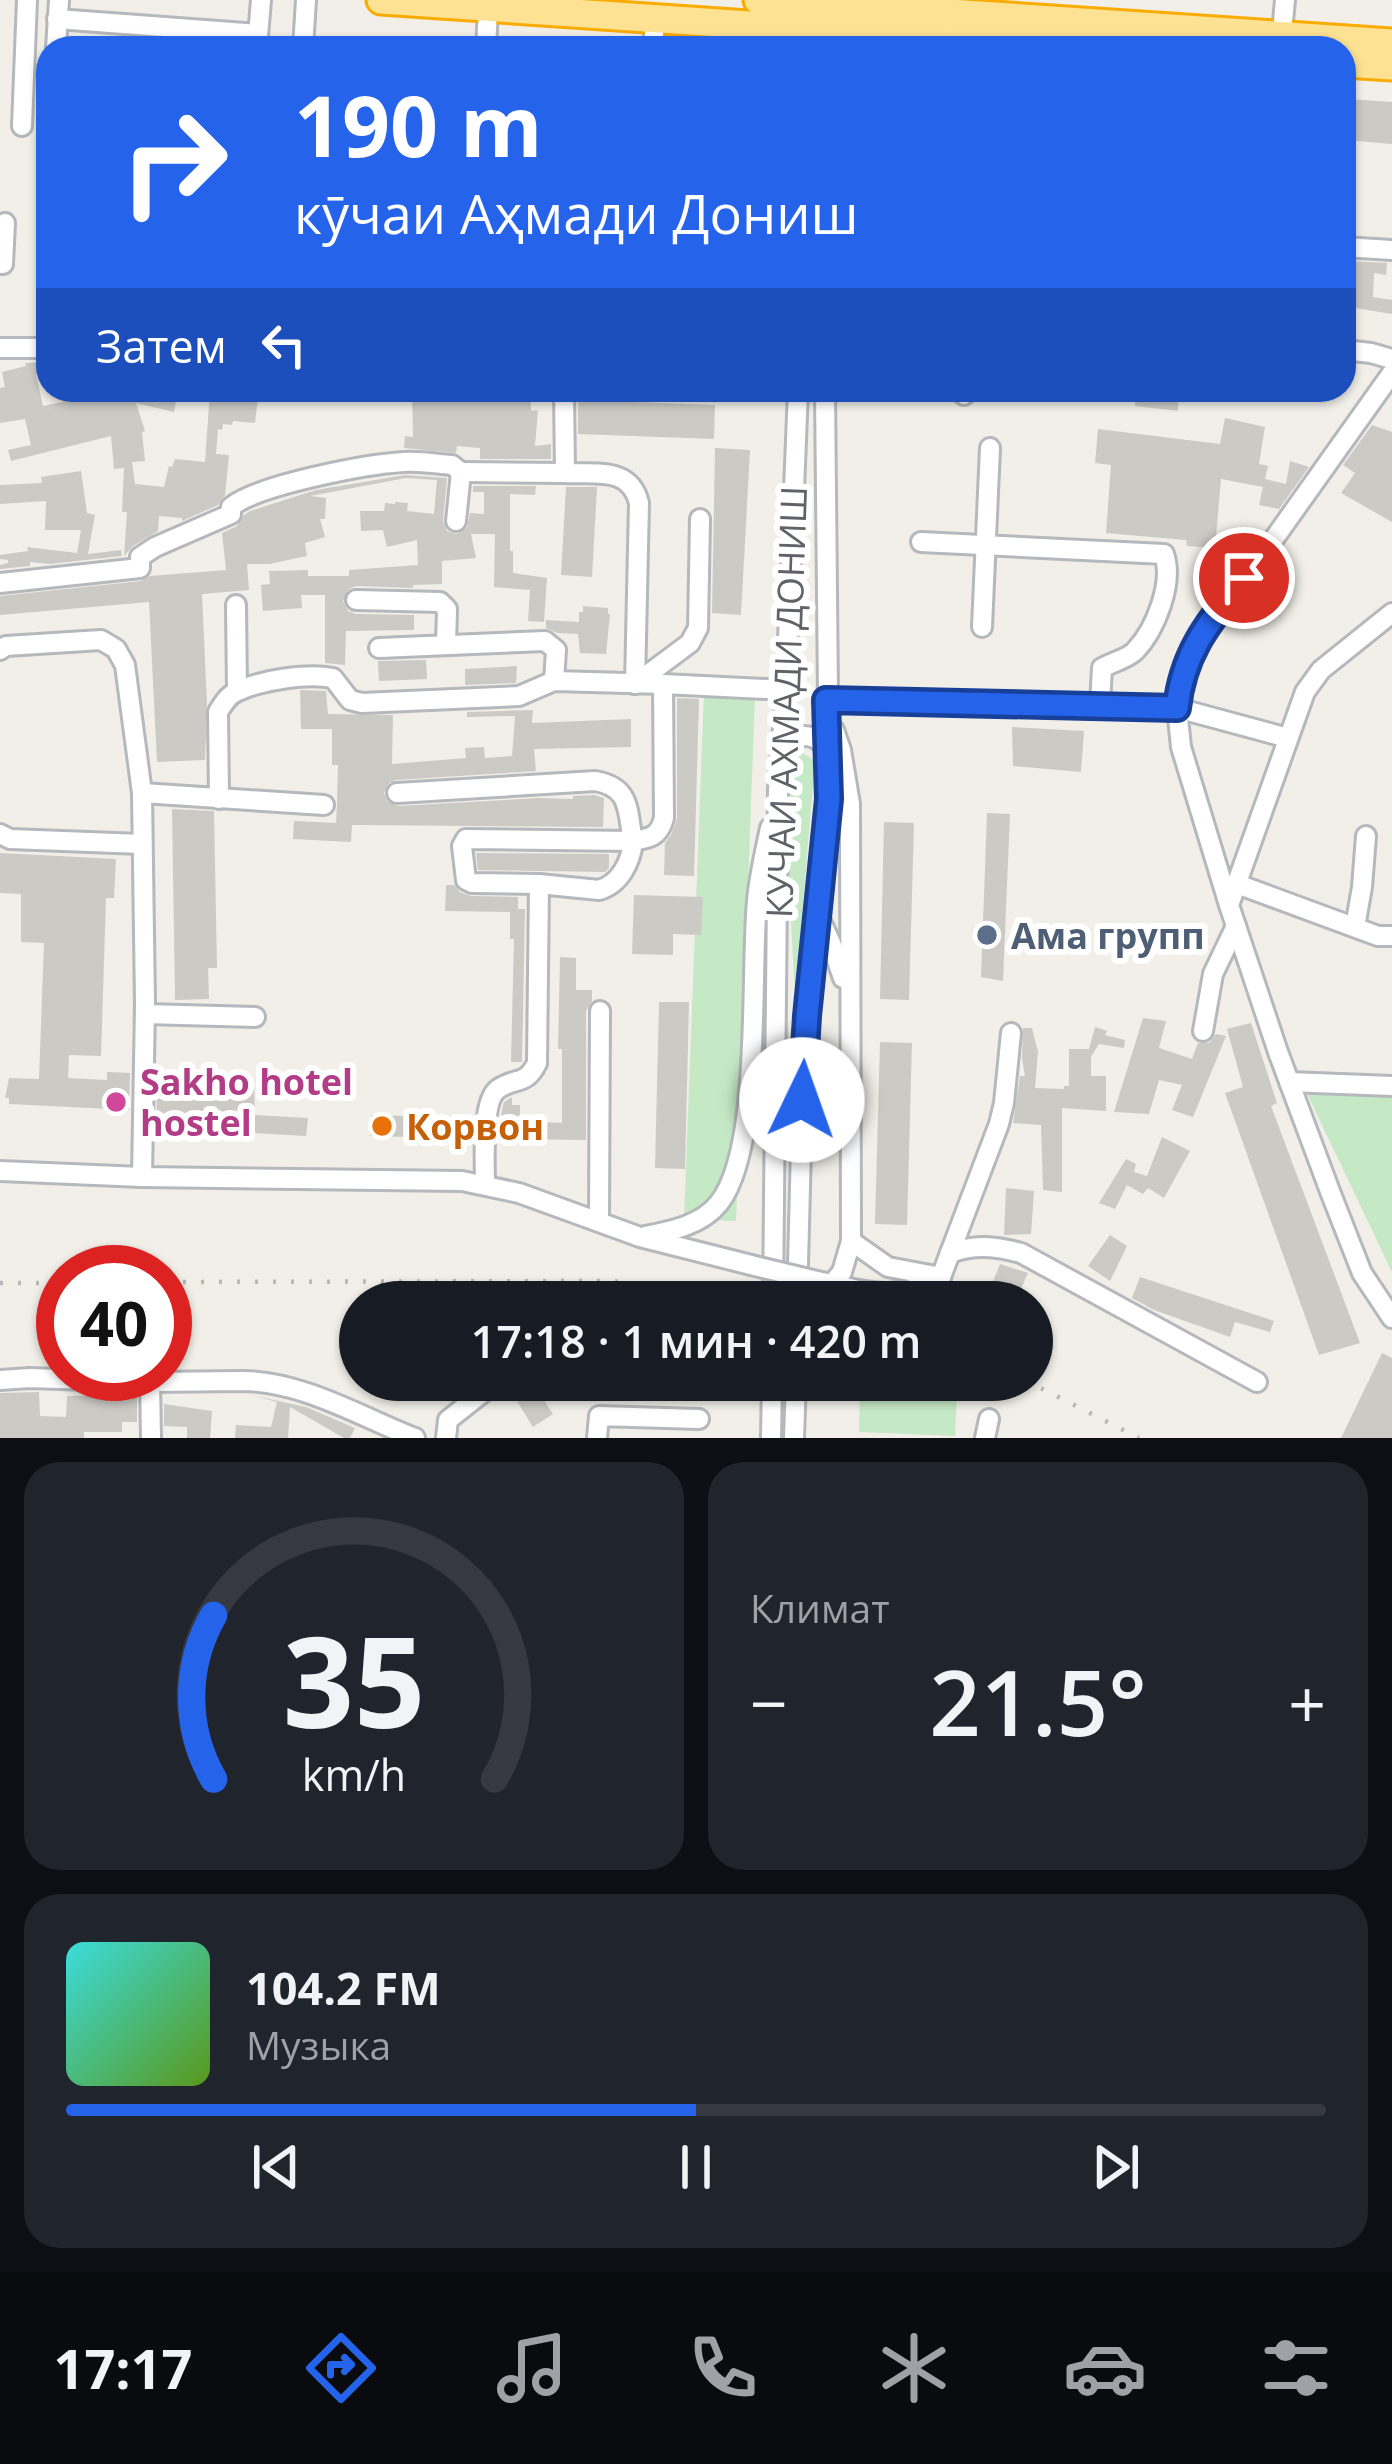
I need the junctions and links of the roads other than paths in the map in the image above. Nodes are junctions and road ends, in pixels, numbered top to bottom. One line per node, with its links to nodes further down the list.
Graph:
1 (27, 0): 23 (street)
2 (261, 0): 13 (street)
3 (306, 0): 14 (street)
4 (381, 0): 8 (highway)
5 (758, 0): 10 (highway)
6 (1285, 0): 18 (street)
7 (976, 7): 10 (highway); 17 (highway)
8 (488, 9): 11 (highway); 15 (street)
9 (58, 10): 12 (street)
10 (818, 21): 11 (highway); 16 (highway)
11 (654, 34)
12 (226, 36)
13 (258, 36)
14 (304, 36)
15 (487, 36)
16 (969, 36)
17 (1134, 36)
18 (1281, 36)
19 (1356, 42): 20 (highway)
20 (1392, 43)
21 (1356, 64): 22 (highway)
22 (1392, 66)
23 (22, 126)
24 (5, 223): 27 (street)
25 (1356, 248): 26 (street)
26 (1392, 250)
27 (0, 264)
28 (0, 348): 29 (street)
29 (36, 348)
30 (1356, 351): 31 (street)
31 (1392, 359)
32 (1392, 373): 58 (street)
33 (564, 402): 38 (street)
34 (798, 402): 54 (street, КУЧАИ АХМАДИ ДОНИШ)
35 (825, 402): 56 (street)
36 (990, 448): 42 (street)
37 (461, 472): 38 (street); 40 (street); 43 (street)
38 (565, 473): 52 (street)
39 (700, 519): 52 (street)
40 (456, 521)
41 (921, 542): 42 (street)
42 (987, 544): 47 (street); 57 (street)
43 (0, 583)
44 (356, 600): 48 (street)
45 (236, 605): 55 (street)
46 (1392, 613): 59 (street)
47 (982, 627)
48 (446, 645): 49 (street); 51 (street)
49 (379, 648)
50 (0, 650): 63 (street)
51 (554, 680): 52 (street); 55 (street)
52 (635, 684): 53 (street)
53 (663, 684): 54 (street); 69 (street)
54 (786, 690): 60 (street, КУЧАИ АХМАДИ ДОНИШ)
55 (237, 691): 65 (street)
56 (827, 704): 57 (street); 61 (street); 78 (street)
57 (1100, 704): 58 (street)
58 (1177, 708): 59 (street); 73 (street)
59 (1288, 739): 72 (street)
60 (782, 752): 61 (street); 62 (street, КУЧАИ АХМАДИ ДОНИШ)
61 (829, 754): 74 (street)
62 (778, 790): 90 (street); 94 (street, КУЧАИ АХМАДИ ДОНИШ)
63 (142, 793): 65 (street); 70 (street)
64 (398, 793): 69 (street)
65 (218, 799): 66 (street)
66 (324, 805)
67 (0, 834): 70 (street)
68 (1366, 836): 76 (street)
69 (633, 842): 71 (street); 71 (street)
70 (142, 844): 80 (street)
71 (539, 884): 88 (street)
72 (1237, 884): 73 (street); 76 (street)
73 (1229, 905): 75 (street)
74 (818, 913): 78 (street); 95 (street)
75 (1236, 926): 82 (street); 84 (street)
76 (1355, 927): 77 (street)
77 (1392, 935)
78 (849, 1006): 91 (street)
79 (600, 1011): 89 (street)
80 (145, 1014): 81 (street); 87 (street)
81 (255, 1017)
82 (1202, 1031)
83 (1011, 1033): 92 (street)
84 (1289, 1082): 85 (street); 99 (street)
85 (1392, 1086)
86 (0, 1172): 87 (street)
87 (142, 1177): 88 (street)
88 (485, 1184): 89 (street)
89 (599, 1221): 90 (street)
90 (640, 1237): 96 (street, bridge)
91 (851, 1241): 93 (street); 97 (street)
92 (950, 1252): 93 (street); 103 (street)
93 (940, 1277): 98 (street)
94 (772, 1281)
95 (798, 1281)
96 (816, 1281)
97 (827, 1281)
98 (933, 1281)
99 (1392, 1318)
100 (36, 1378): 101 (street)
101 (0, 1380)
102 (192, 1382): 110 (street)
103 (1257, 1382)
104 (150, 1401): 109 (street)
105 (472, 1401): 111 (street)
106 (772, 1401): 113 (street)
107 (795, 1401): 114 (street)
108 (700, 1419): 112 (street)
109 (151, 1438)
110 (416, 1438)
111 (446, 1438)
112 (597, 1438)
113 (771, 1438)
114 (794, 1438)

